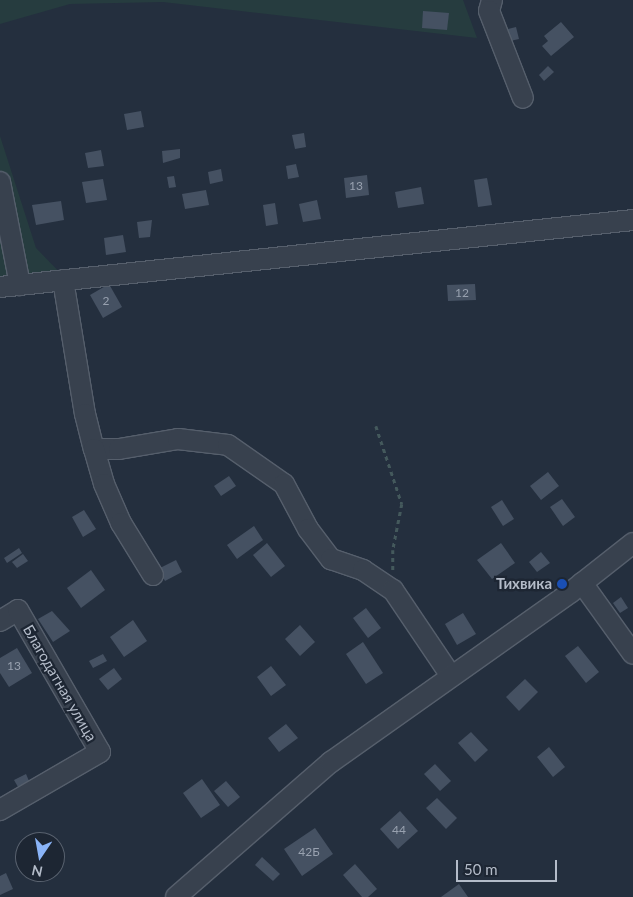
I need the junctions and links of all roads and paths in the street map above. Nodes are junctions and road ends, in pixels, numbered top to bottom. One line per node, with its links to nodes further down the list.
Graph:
1 (492, 0): 2 (street)
2 (523, 98)
3 (0, 182): 6 (street)
4 (633, 220): 5 (street)
5 (63, 280): 6 (street); 9 (street)
6 (20, 285): 7 (street)
7 (0, 287)
8 (376, 426): 13 (path)
9 (94, 449): 11 (street); 13 (street)
10 (633, 543): 12 (street)
11 (153, 575)
12 (582, 583): 15 (street); 16 (street)
13 (393, 590): 16 (street)
14 (0, 621): 17 (street, Благодатная улица)
15 (633, 654)
16 (451, 676): 18 (street)
17 (0, 810)
18 (176, 897)

